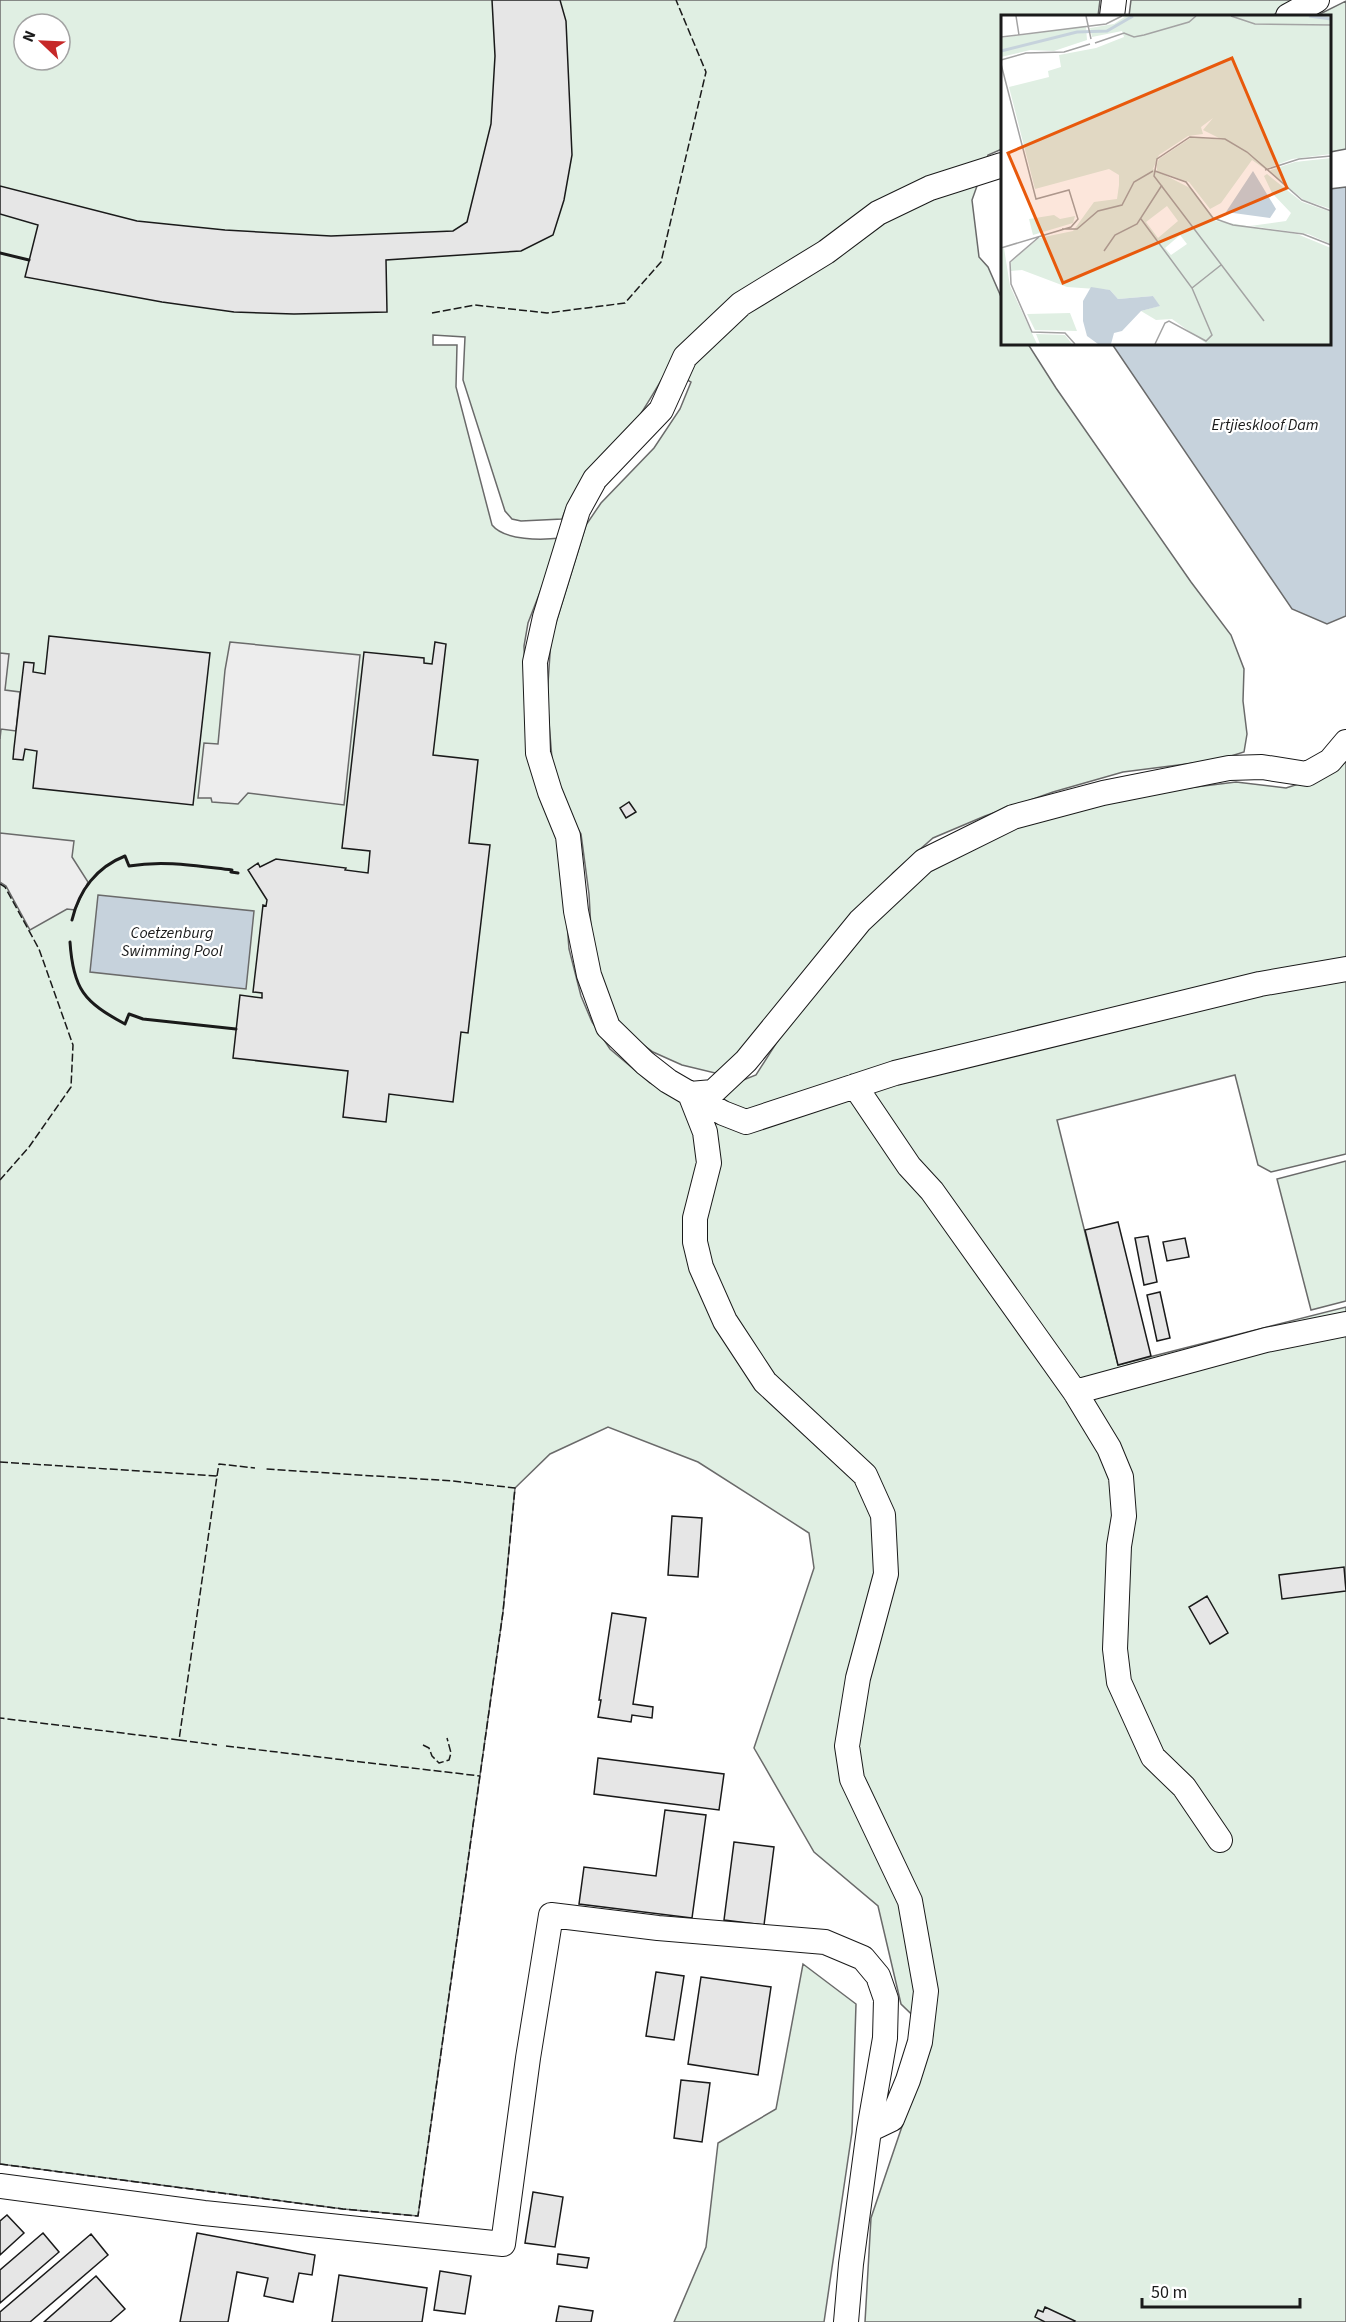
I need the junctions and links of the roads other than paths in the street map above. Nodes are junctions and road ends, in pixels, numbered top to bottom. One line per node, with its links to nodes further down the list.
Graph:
1 (1114, 0): 3 (street)
2 (1317, 0): 4 (street)
3 (1112, 15)
4 (1290, 15)
5 (1001, 165): 9 (street)
6 (1346, 742): 9 (street)
7 (1346, 969): 8 (street)
8 (855, 1086): 9 (street); 11 (street)
9 (690, 1094): 13 (street)
10 (1346, 1324): 11 (street)
11 (1075, 1392): 12 (street)
12 (1220, 1840)
13 (869, 2130): 14 (street); 15 (street)
14 (0, 2186)
15 (846, 2322)

